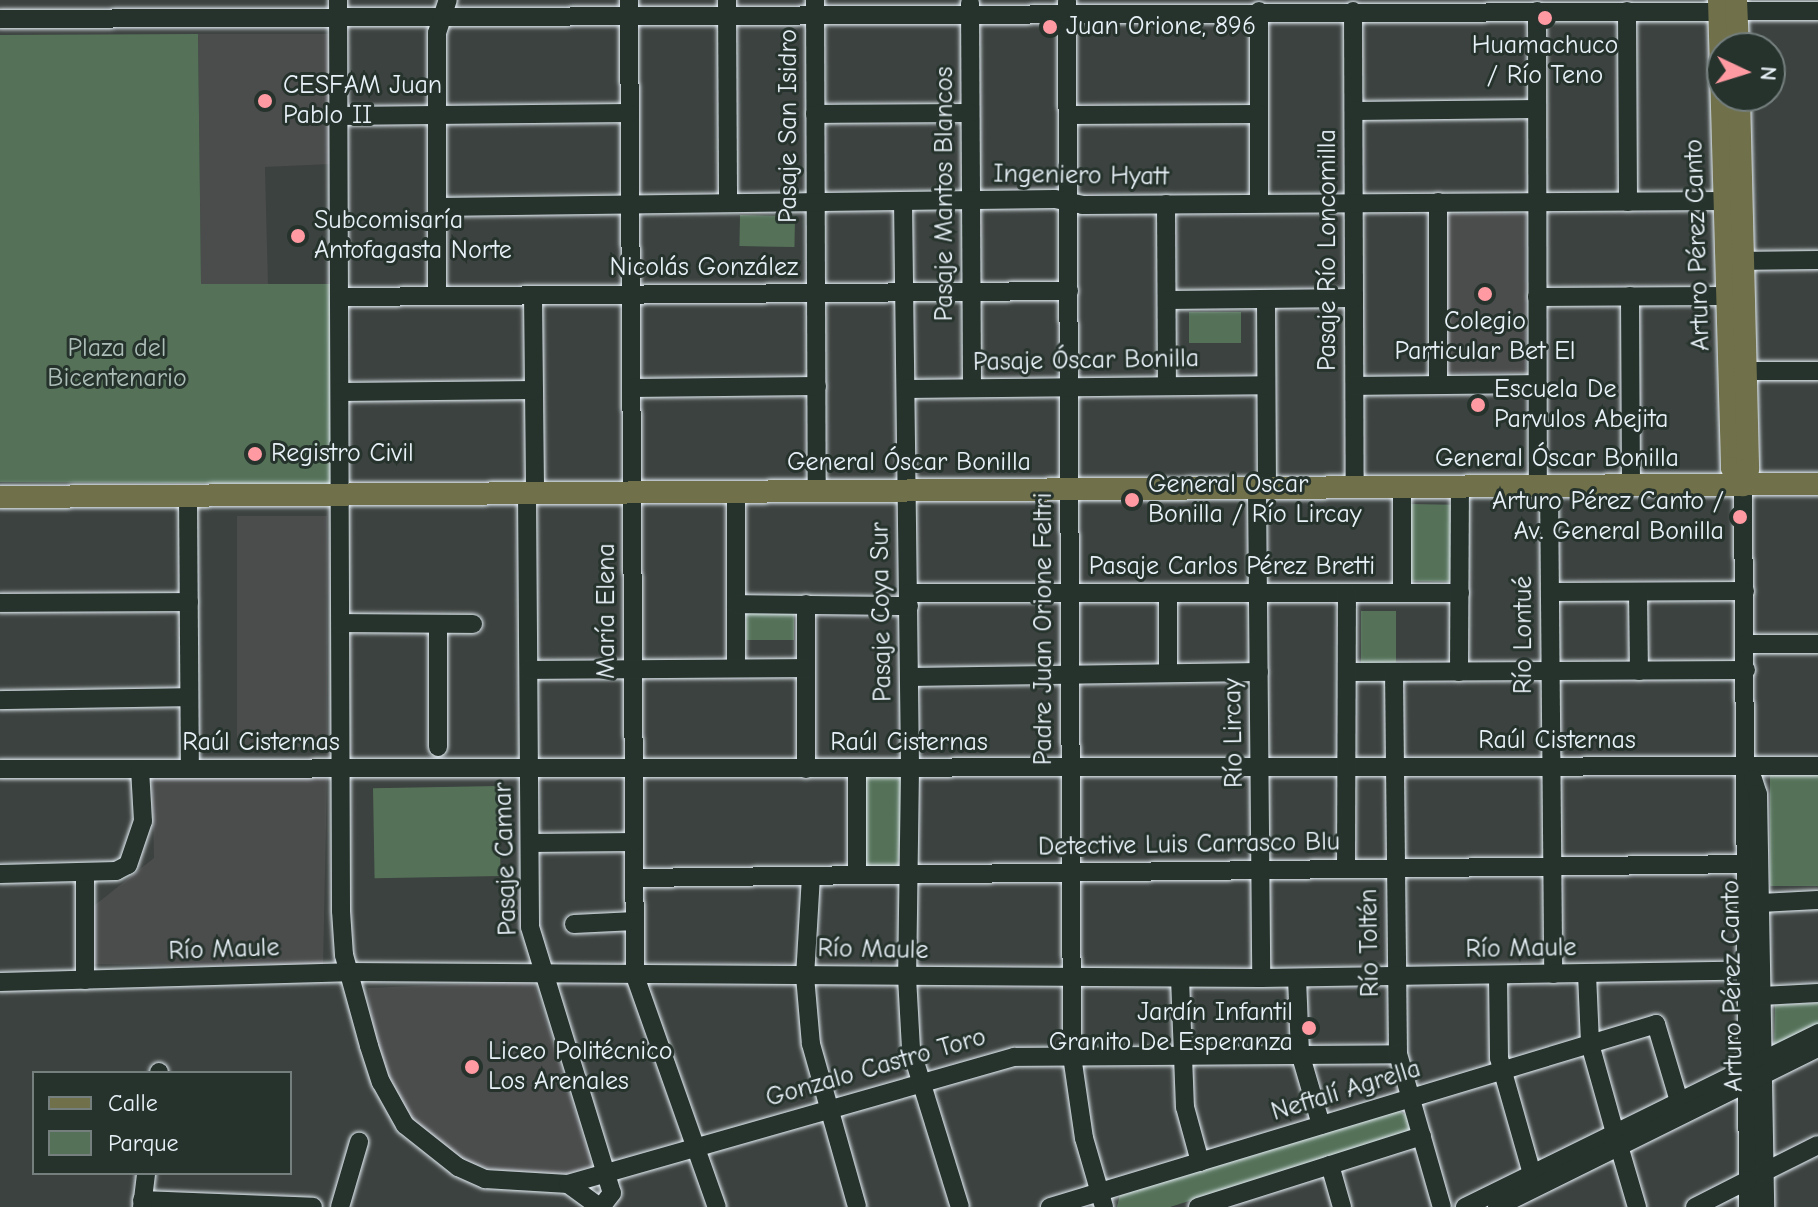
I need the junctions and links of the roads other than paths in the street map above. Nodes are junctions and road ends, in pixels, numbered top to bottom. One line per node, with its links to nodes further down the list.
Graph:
1 (1728, 5): 15 (street); 16 (street); 18 (main road); 31 (main road, Arturo Pérez Canto)
2 (970, 6): 3 (street); 6 (street); 23 (street, Pasaje Mantos Blancos)
3 (1067, 6): 12 (street); 27 (street, Padre Juan Orione Feltri)
4 (1472, 6): 13 (street); 14 (street)
5 (727, 7): 6 (street); 9 (street); 37 (street)
6 (815, 7): 24 (street, Pasaje San Isidro)
7 (445, 8): 8 (street); 11 (street); 26 (street)
8 (535, 8): 9 (street)
9 (629, 8): 22 (street, María Elena)
10 (198, 9): 11 (street); 17 (street)
11 (338, 9): 28 (street)
12 (1259, 11): 13 (street); 25 (street)
13 (1353, 11): 20 (street, Pasaje Río Loncomilla)
14 (1537, 11): 15 (street); 19 (street, Río Lontué)
15 (1627, 11): 36 (street)
16 (1818, 11)
17 (0, 19)
18 (1734, 32)
19 (1537, 109): 20 (street); 35 (street, Río Lontué)
20 (1354, 111): 39 (street, Pasaje Río Loncomilla)
21 (1739, 112): 44 (main road, Arturo Pérez Canto)
22 (629, 113): 26 (street); 41 (street, María Elena)
23 (970, 113): 24 (street); 30 (street, Pasaje Mantos Blancos)
24 (815, 114): 32 (street, Pasaje San Isidro)
25 (1259, 114): 27 (street); 38 (street)
26 (437, 115): 28 (street); 42 (street)
27 (1068, 115): 33 (street, Padre Juan Orione Feltri)
28 (339, 116): 54 (street)
29 (903, 201): 30 (street, Ingeniero Hyatt); 32 (street, Ingeniero Hyatt); 46 (street, Pasaje Coya Sur)
30 (971, 201): 33 (street, Ingeniero Hyatt); 47 (street, Pasaje Mantos Blancos)
31 (1724, 201): 36 (street, Ingeniero Hyatt); 44 (main road, Arturo Pérez Canto)
32 (816, 202): 37 (street, Ingeniero Hyatt); 48 (street, Pasaje San Isidro)
33 (1068, 202): 40 (street, Ingeniero Hyatt); 45 (street, Padre Juan Orione Feltri)
34 (1438, 202): 35 (street, Ingeniero Hyatt); 39 (street, Ingeniero Hyatt); 63 (street)
35 (1537, 202): 36 (street, Ingeniero Hyatt); 55 (street, Río Lontué)
36 (1628, 202)
37 (728, 203): 41 (street, Ingeniero Hyatt)
38 (1259, 203): 39 (street, Ingeniero Hyatt); 40 (street, Ingeniero Hyatt)
39 (1354, 203): 56 (street, Pasaje Río Loncomilla)
40 (1166, 204): 58 (street)
41 (630, 205): 42 (street, Ingeniero Hyatt); 49 (street, María Elena)
42 (437, 207): 51 (street)
43 (1818, 260): 44 (street)
44 (1734, 261): 53 (main road, Arturo Pérez Canto); 59 (main road, Arturo Pérez Canto)
45 (1069, 291): 47 (street, Nicolás González); 67 (street, Padre Juan Orione Feltri)
46 (904, 292): 47 (street, Nicolás González); 48 (street, Nicolás González); 70 (street, Pasaje Coya Sur)
47 (972, 292): 69 (street, Pasaje Mantos Blancos)
48 (816, 293): 49 (street, Nicolás González); 64 (street, Pasaje San Isidro)
49 (631, 294): 50 (street, Nicolás González); 68 (street, María Elena)
50 (533, 295): 51 (street, Nicolás González); 71 (street, Pasaje Camar)
51 (437, 296): 54 (street, Nicolás González)
52 (1630, 296): 53 (street); 55 (street); 76 (street)
53 (1727, 296): 74 (main road, Arturo Pérez Canto)
54 (340, 297): 72 (street)
55 (1537, 297): 61 (street, Río Lontué)
56 (1354, 298): 57 (street); 66 (street, Pasaje Río Loncomilla)
57 (1266, 299): 58 (street); 62 (street, Río Lircay)
58 (1167, 300): 65 (street)
59 (1746, 371): 60 (street); 74 (main road, Arturo Pérez Canto)
60 (1818, 371)
61 (1537, 384): 63 (street); 75 (street, Río Lontué)
62 (1266, 385): 65 (street, Pasaje Óscar Bonilla); 78 (street, Río Lircay)
63 (1438, 385): 66 (street)
64 (817, 386): 68 (street); 84 (street, Pasaje San Isidro)
65 (1167, 386): 67 (street, Pasaje Óscar Bonilla)
66 (1355, 386): 79 (street, Pasaje Río Loncomilla)
67 (1069, 387): 69 (street, Pasaje Óscar Bonilla); 81 (street, Padre Juan Orione Feltri)
68 (631, 388): 85 (street, María Elena)
69 (972, 388): 70 (street, Pasaje Óscar Bonilla)
70 (906, 389): 82 (street, Pasaje Coya Sur)
71 (534, 390): 72 (street); 86 (street, Pasaje Camar)
72 (340, 392): 87 (street)
73 (1818, 484): 74 (main road, General Óscar Bonilla)
74 (1743, 485): 76 (main road, General Óscar Bonilla); 90 (street, Arturo Pérez Canto)
75 (1543, 486): 76 (main road, General Óscar Bonilla); 77 (main road, General Óscar Bonilla); 91 (street, Río Lontué)
76 (1631, 486)
77 (1460, 487): 80 (main road, General Óscar Bonilla); 98 (street)
78 (1262, 488): 79 (main road, General Óscar Bonilla); 81 (main road, General Óscar Bonilla); 95 (street, Río Lircay)
79 (1355, 488): 80 (main road, General Óscar Bonilla)
80 (1402, 488): 97 (street)
81 (1069, 490): 82 (main road, General Óscar Bonilla); 93 (street, Padre Juan Orione Feltri)
82 (907, 491): 84 (main road, General Óscar Bonilla); 99 (street, Pasaje Coya Sur)
83 (736, 492): 84 (main road, General Óscar Bonilla); 85 (main road, General Óscar Bonilla); 102 (street)
84 (817, 492)
85 (632, 493): 86 (main road, General Óscar Bonilla); 109 (street, María Elena)
86 (531, 494): 87 (main road, General Óscar Bonilla); 112 (street, Pasaje Camar)
87 (341, 495): 88 (main road, General Óscar Bonilla); 104 (street)
88 (188, 496): 89 (main road, General Óscar Bonilla); 100 (street)
89 (0, 497)
90 (1745, 591): 92 (street); 107 (street, Arturo Pérez Canto)
91 (1550, 592): 92 (street); 114 (street, Río Lontué)
92 (1638, 592): 115 (street)
93 (1070, 593): 94 (street, Pasaje Carlos Pérez Bretti); 99 (street, Pasaje Carlos Pérez Bretti); 121 (street, Padre Juan Orione Feltri)
94 (1168, 593): 95 (street, Pasaje Carlos Pérez Bretti); 120 (street)
95 (1258, 593): 96 (street, Pasaje Carlos Pérez Bretti); 116 (street, Río Lircay)
96 (1347, 593): 97 (street, Pasaje Carlos Pérez Bretti); 117 (street)
97 (1402, 593): 98 (street, Pasaje Carlos Pérez Bretti)
98 (1460, 593): 119 (street)
99 (909, 599): 103 (street, Pasaje Carlos Pérez Bretti); 122 (street, Pasaje Coya Sur)
100 (189, 602): 101 (street); 123 (street)
101 (0, 603)
102 (736, 604): 103 (street, Pasaje Carlos Pérez Bretti); 110 (street)
103 (806, 604): 111 (street)
104 (342, 623): 105 (street); 136 (street)
105 (438, 624): 106 (street); 125 (street)
106 (473, 624)
107 (1745, 644): 108 (street); 113 (street, Arturo Pérez Canto)
108 (1818, 644)
109 (633, 668): 110 (street); 112 (street); 137 (street, María Elena)
110 (736, 668): 111 (street)
111 (806, 668): 138 (street)
112 (529, 670): 141 (street, Pasaje Camar)
113 (1746, 670): 115 (street); 129 (street, Arturo Pérez Canto)
114 (1550, 671): 115 (street); 119 (street); 128 (street, Río Lontué)
115 (1639, 671)
116 (1259, 672): 120 (street); 132 (street, Río Lircay)
117 (1347, 672): 118 (street); 133 (street)
118 (1394, 672): 119 (street); 127 (street, Río Toltén)
119 (1459, 672)
120 (1168, 673): 121 (street)
121 (1070, 675): 122 (street); 131 (street, Padre Juan Orione Feltri)
122 (909, 677): 140 (street, Pasaje Coya Sur)
123 (189, 697): 124 (street); 130 (street)
124 (0, 700)
125 (438, 747)
126 (1818, 766): 129 (street, Raúl Cisternas)
127 (1394, 767): 128 (street, Raúl Cisternas); 133 (street, Raúl Cisternas); 147 (street, Río Toltén)
128 (1551, 767): 129 (street, Raúl Cisternas); 145 (street, Río Lontué)
129 (1748, 767): 144 (street, Arturo Pérez Canto); 157 (street, Arturo Pérez Canto)
130 (190, 768): 135 (street, Raúl Cisternas); 136 (street, Raúl Cisternas)
131 (1071, 768): 132 (street, Raúl Cisternas); 140 (street, Raúl Cisternas); 150 (street, Padre Juan Orione Feltri)
132 (1260, 768): 133 (street, Raúl Cisternas); 148 (street, Río Lircay)
133 (1347, 768): 146 (street)
134 (0, 769): 135 (street, Raúl Cisternas)
135 (140, 769): 149 (street)
136 (344, 769): 141 (street, Raúl Cisternas); 161 (street)
137 (633, 769): 138 (street, Raúl Cisternas); 141 (street, Raúl Cisternas); 142 (street, María Elena)
138 (806, 769): 139 (street, Raúl Cisternas)
139 (857, 769): 140 (street, Raúl Cisternas); 152 (street)
140 (910, 769): 153 (street, Pasaje Coya Sur)
141 (529, 770): 143 (street, Pasaje Camar)
142 (634, 842): 143 (street); 155 (street, María Elena)
143 (530, 843): 164 (street, Pasaje Camar)
144 (1744, 864): 145 (street, Detective Luis Carrasco Blu); 160 (street, Arturo Pérez Canto)
145 (1552, 867): 147 (street, Detective Luis Carrasco Blu); 162 (street, Río Lontué)
146 (1346, 869): 147 (street, Detective Luis Carrasco Blu); 148 (street, Detective Luis Carrasco Blu)
147 (1394, 869): 170 (street, Río Toltén)
148 (1261, 870): 150 (street, Detective Luis Carrasco Blu); 172 (street, Río Lircay)
149 (85, 872): 151 (street); 174 (street)
150 (1071, 873): 153 (street, Detective Luis Carrasco Blu); 169 (street, Padre Juan Orione Feltri)
151 (0, 874)
152 (857, 875): 153 (street, Detective Luis Carrasco Blu); 154 (street, Detective Luis Carrasco Blu)
153 (910, 875): 168 (street, Pasaje Coya Sur)
154 (811, 876): 155 (street, Detective Luis Carrasco Blu); 166 (street)
155 (634, 878): 158 (street, María Elena)
156 (1818, 900): 157 (street)
157 (1760, 903): 177 (street, Arturo Pérez Canto)
158 (635, 921): 159 (street); 165 (street, María Elena)
159 (574, 924)
160 (1746, 970): 163 (street, Río Maule); 186 (street, Arturo Pérez Canto)
161 (348, 972): 164 (street, Río Maule); 174 (street, Río Maule); 203 (street)
162 (1553, 974): 163 (street, Río Maule); 167 (street, Río Maule)
163 (1587, 974): 179 (street)
164 (543, 976): 165 (street, Río Maule); 199 (street, Pasaje Camar)
165 (635, 976): 166 (street, Río Maule); 195 (street, María Elena)
166 (805, 976): 168 (street, Río Maule); 190 (street)
167 (1498, 976): 170 (street, Río Maule); 185 (street)
168 (907, 977): 169 (street, Río Maule); 187 (street, Pasaje Coya Sur)
169 (1072, 977): 171 (street, Río Maule); 184 (street, Padre Juan Orione Feltri)
170 (1396, 977): 173 (street, Río Maule); 183 (street, Río Toltén)
171 (1180, 978): 172 (street, Río Maule); 182 (street)
172 (1261, 978): 173 (street, Río Maule)
173 (1297, 978): 181 (street)
174 (85, 980): 175 (street, Río Maule)
175 (0, 982)
176 (1818, 993): 177 (street)
177 (1761, 996): 186 (street, Arturo Pérez Canto)
178 (1818, 1033): 186 (street)
179 (1590, 1044): 185 (street, Neftalí Agrella); 189 (street, Neftalí Agrella); 193 (street)
180 (1818, 1048): 186 (street)
181 (1300, 1053): 182 (street, Gonzalo Castro Toro); 183 (street, Gonzalo Castro Toro); 191 (street)
182 (1181, 1054): 184 (street, Gonzalo Castro Toro); 197 (street)
183 (1398, 1054): 188 (street, Río Toltén)
184 (1072, 1056): 187 (street, Gonzalo Castro Toro); 204 (street, Padre Juan Orione Feltri)
185 (1502, 1070): 188 (street, Neftalí Agrella); 202 (street)
186 (1754, 1072): 189 (street); 193 (street); 201 (street, Arturo Pérez Canto)
187 (921, 1084): 190 (street, Gonzalo Castro Toro); 212 (street, Pasaje Coya Sur)
188 (1411, 1098): 191 (street, Neftalí Agrella); 192 (street, Río Toltén)
189 (1679, 1101): 193 (street)
190 (827, 1110): 195 (street, Gonzalo Castro Toro); 211 (street)
191 (1321, 1125): 197 (street, Neftalí Agrella)
192 (1422, 1136): 198 (street); 215 (street, Río Toltén)
193 (1617, 1140): 202 (street); 219 (street)
194 (359, 1142): 208 (street)
195 (695, 1145): 199 (street, Gonzalo Castro Toro); 210 (street, María Elena)
196 (1818, 1145): 201 (street)
197 (1200, 1162): 204 (street, Neftalí Agrella)
198 (1330, 1165): 206 (street); 214 (street)
199 (606, 1172): 203 (street, Gonzalo Castro Toro); 209 (street, Pasaje Camar)
200 (146, 1175): 205 (street)
201 (1756, 1176): 220 (street); 221 (street, Arturo Pérez Canto); 222 (street, Arturo Pérez Canto)
202 (1535, 1180): 216 (street); 217 (street); 218 (street)
203 (568, 1184): 209 (street)
204 (1102, 1200): 213 (street, Neftalí Agrella)
205 (142, 1204): 207 (street)
206 (1209, 1205)
207 (313, 1207)
208 (340, 1207)
209 (600, 1207)
210 (717, 1207)
211 (857, 1207)
212 (960, 1207)
213 (1050, 1207)
214 (1342, 1207)
215 (1442, 1207)
216 (1465, 1207)
217 (1497, 1207)
218 (1543, 1207)
219 (1637, 1207)
220 (1695, 1207)
221 (1748, 1207)
222 (1765, 1207)

